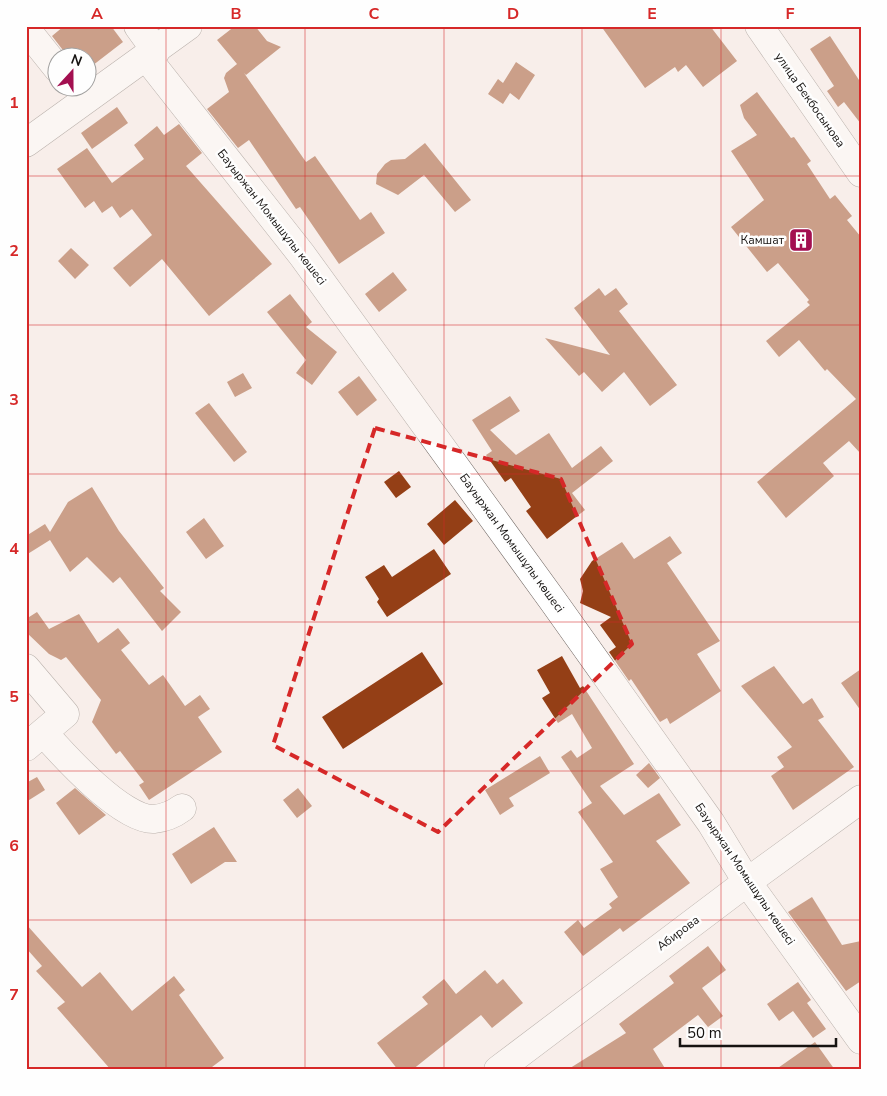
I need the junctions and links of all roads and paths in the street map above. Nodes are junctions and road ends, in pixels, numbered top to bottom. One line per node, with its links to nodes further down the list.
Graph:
1 (138, 26): 5 (street, Бауыржан Момышұлы көшесі)
2 (188, 26): 5 (street)
3 (759, 26): 10 (street, улица Бекбосынова)
4 (26, 29): 6 (street)
5 (151, 54): 7 (street); 15 (street, Бауыржан Момышұлы көшесі)
6 (48, 56)
7 (98, 83)
8 (75, 98): 9 (street)
9 (26, 143)
10 (861, 173)
11 (26, 668): 12 (street)
12 (35, 740): 14 (street)
13 (861, 799): 15 (street, Абирова)
14 (182, 808)
15 (747, 882): 16 (street, Бауыржан Момышұлы көшесі); 17 (street, Абирова)
16 (861, 1040)
17 (498, 1070)

